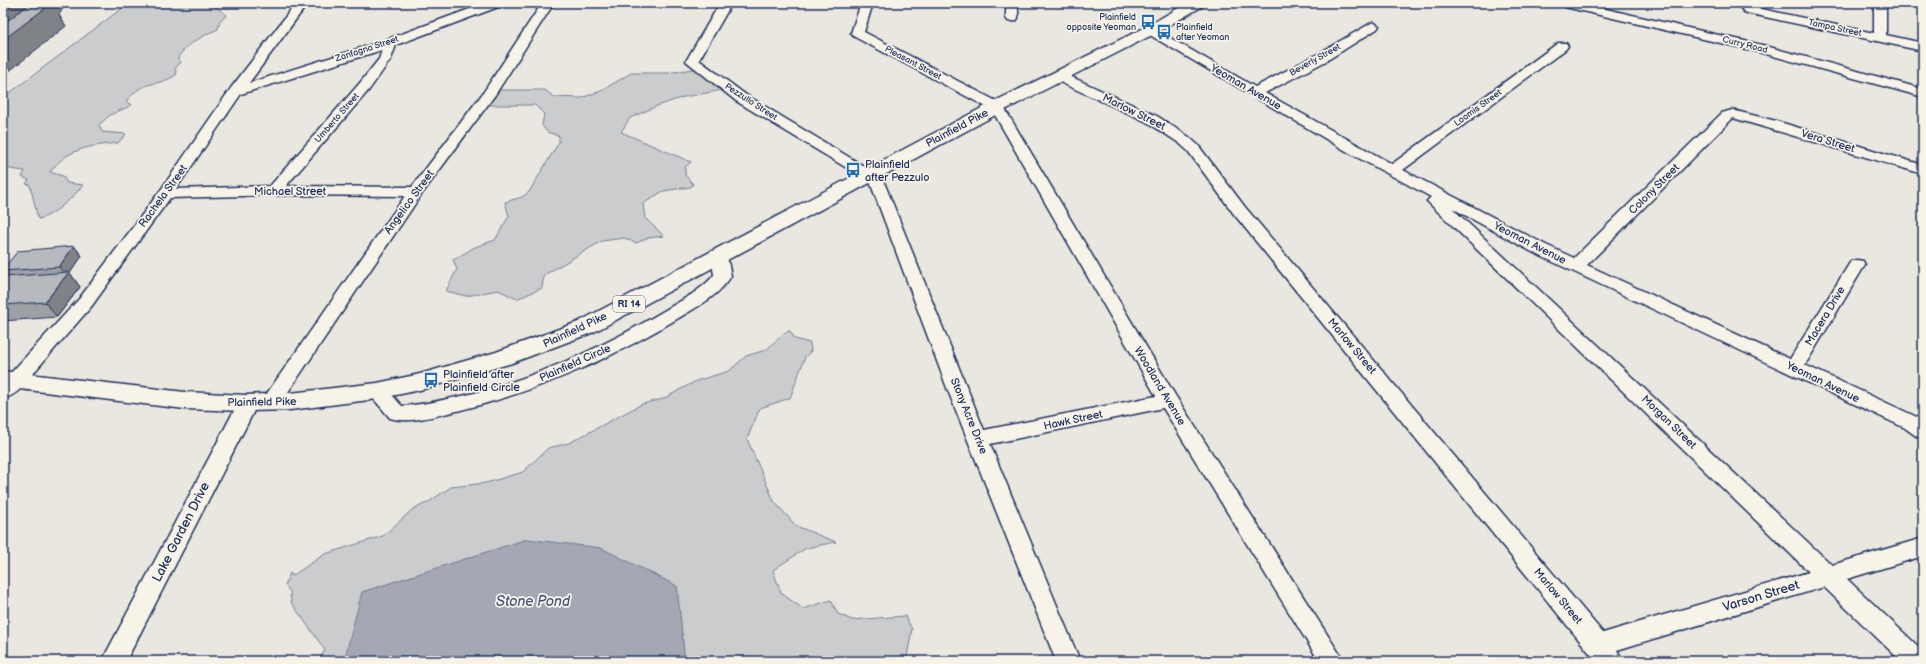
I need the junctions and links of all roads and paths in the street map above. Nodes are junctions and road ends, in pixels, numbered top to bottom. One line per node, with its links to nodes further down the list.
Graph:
1 (302, 3): 19 (street, Rachela Street)
2 (497, 3): 15 (street, Zanfagna Street)
3 (548, 3): 29 (street, Angelico Street)
4 (726, 3): 26 (street, Pezzullo Street)
5 (867, 3): 22 (street, Pleasant Street)
6 (1012, 3): 11 (street)
7 (1198, 3): 13 (main road, Plainfield Pike / RI 14)
8 (1566, 3): 21 (street, Curry Road)
9 (1880, 3): 14 (street)
10 (1746, 6): 14 (street, Tampa Street)
11 (1012, 18)
12 (1373, 26): 20 (street, Beverly Street)
13 (1149, 31): 18 (main road, Plainfield Pike / RI 14); 20 (street, Yeoman Avenue)
14 (1880, 38): 17 (street, Tampa Street)
15 (391, 42): 19 (street, Zanfagna Street); 28 (street, Umberto Street)
16 (1562, 46): 24 (street, Loomis Street)
17 (1923, 47)
18 (1058, 76): 22 (main road, Plainfield Pike / RI 14); 44 (street, Marlow Street)
19 (236, 91): 30 (street, Rachela Street)
20 (1256, 92): 24 (street, Yeoman Avenue)
21 (1923, 93)
22 (997, 107): 26 (main road, Plainfield Pike / RI 14); 37 (street, Woodland Avenue)
23 (1732, 114): 25 (street, Vera Street); 33 (street, Colony Street)
24 (1394, 170): 27 (street, Yeoman Avenue)
25 (1923, 170)
26 (869, 175): 31 (main road, Plainfield Pike / RI 14); 41 (street, Stony Acre Drive)
27 (1419, 185): 33 (street, Yeoman Avenue); 43 (street, Morgan Street)
28 (274, 190): 29 (street, Michael Street); 30 (street, Michael Street)
29 (416, 192): 38 (street, Angelico Street)
30 (165, 194): 35 (street, Rachela Street)
31 (719, 256): 36 (main road, Plainfield Pike / RI 14); 36 (street, Plainfield Circle)
32 (1857, 265): 34 (street, Macera Drive)
33 (1576, 266): 34 (street, Yeoman Avenue)
34 (1794, 368): 40 (street, Yeoman Avenue)
35 (7, 384): 39 (main road, Plainfield Pike / RI 14)
36 (376, 390): 38 (main road, Plainfield Pike / RI 14)
37 (1168, 400): 41 (street, Hawk Street); 47 (street, Woodland Avenue)
38 (271, 402): 39 (main road, Plainfield Pike / RI 14)
39 (248, 403): 45 (street, Lake Garden Drive)
40 (1923, 431)
41 (978, 439): 46 (street, Stony Acre Drive)
42 (1923, 547): 43 (street, Varson Street)
43 (1828, 575): 44 (street, Varson Street); 48 (street, Morgan Street)
44 (1605, 653)
45 (114, 661)
46 (1068, 661)
47 (1332, 661)
48 (1917, 661)

